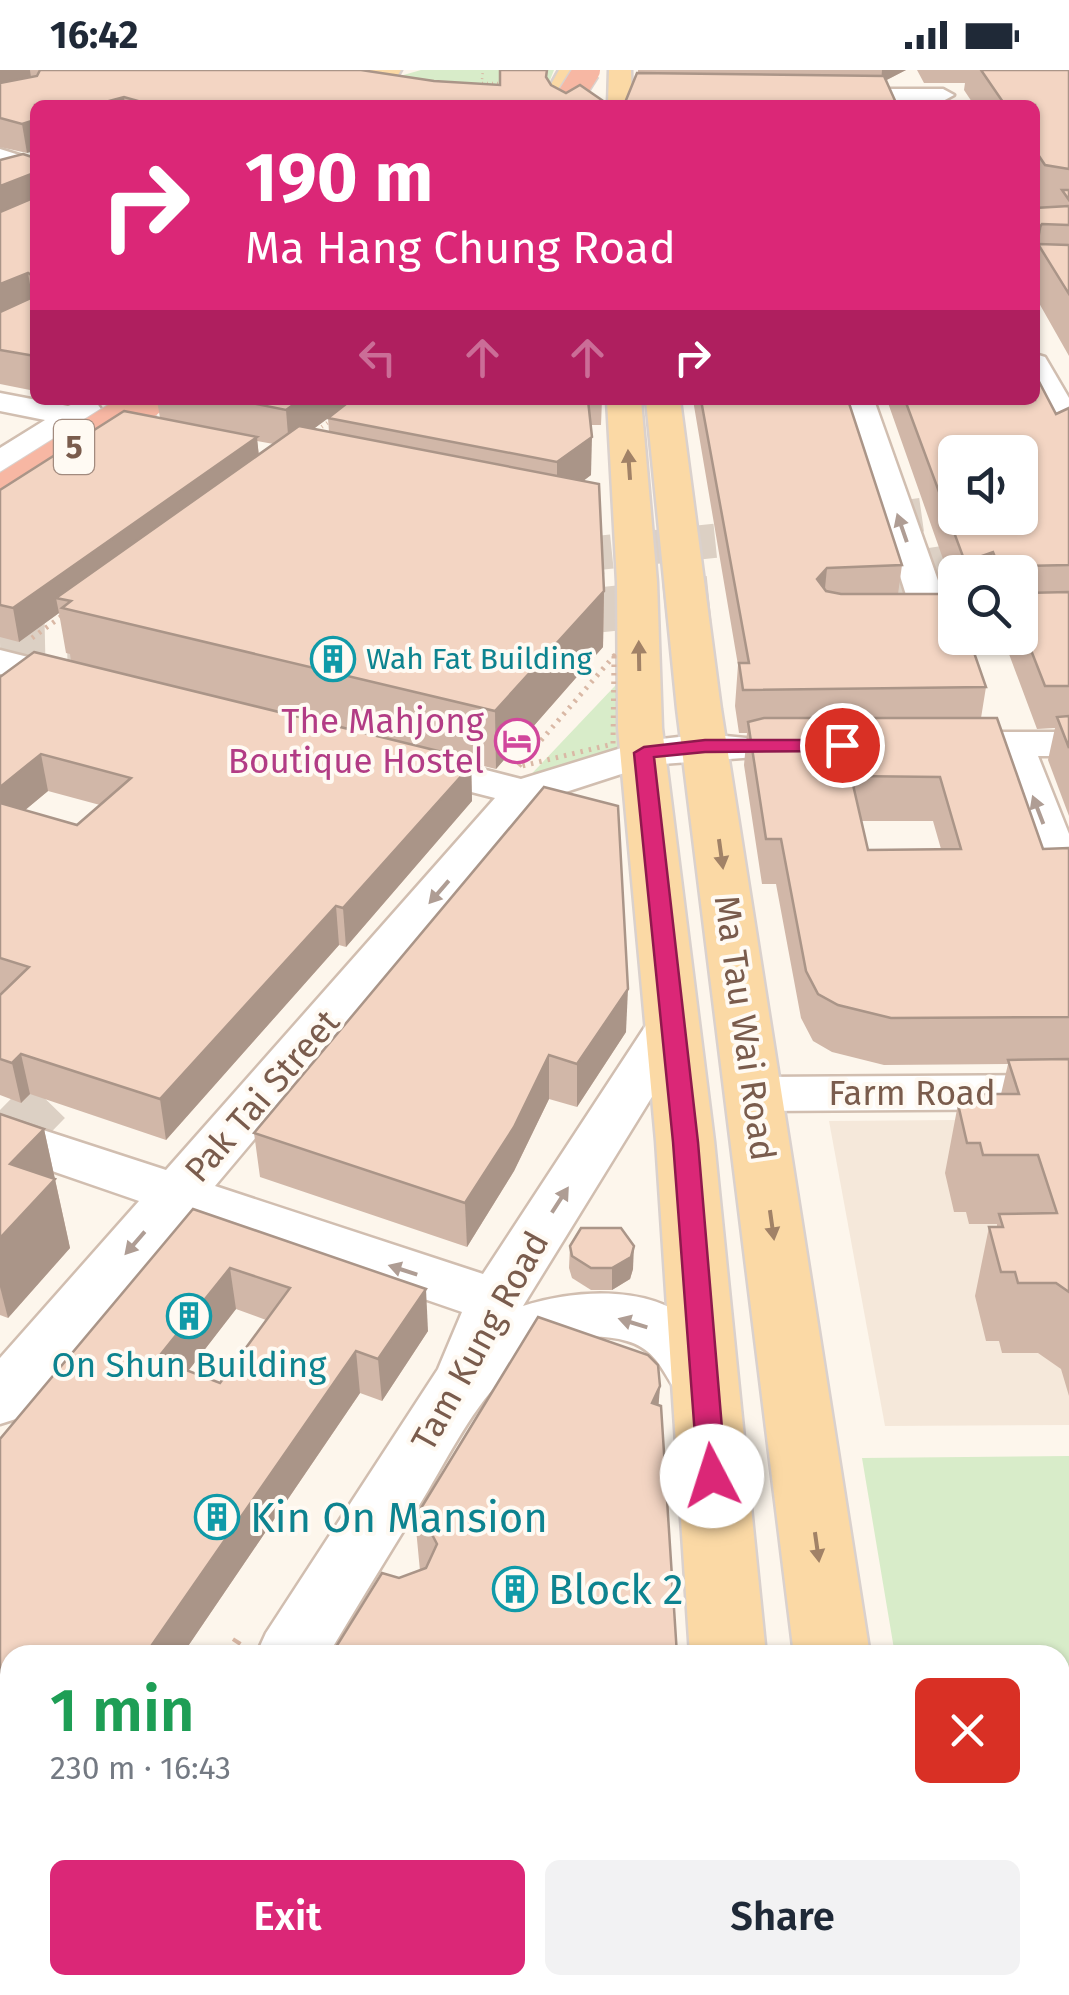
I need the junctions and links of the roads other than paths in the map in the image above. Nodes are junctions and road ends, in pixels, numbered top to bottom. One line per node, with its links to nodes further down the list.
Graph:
1 (390, 70): 5 (main road)
2 (570, 70): 9 (main road)
3 (586, 70): 10 (highway, bridge)
4 (284, 76): 5 (main road)
5 (339, 78): 6 (main road); 8 (main road)
6 (400, 94)
7 (810, 95): 11 (street)
8 (266, 100)
9 (562, 100)
10 (566, 100)
11 (900, 100): 12 (street)
12 (951, 100)
13 (21, 165): 14 (main road)
14 (0, 180)
15 (1040, 369): 16 (street)
16 (1061, 398): 27 (street)
17 (0, 402): 18 (street)
18 (30, 404)
19 (43, 405): 25 (street)
20 (140, 405): 30 (highway, 5, bridge)
21 (145, 405): 26 (street)
22 (624, 405): 42 (main road, Ma Tau Wai Road, one-way to 22)
23 (664, 405): 40 (main road, Ma Tau Wai Road)
24 (861, 405): 32 (street, one-way to 24)
25 (86, 408): 26 (street); 29 (street)
26 (115, 413): 28 (street); 29 (highway, 5); 31 (street)
27 (1069, 427)
28 (180, 438)
29 (0, 465)
30 (0, 493)
31 (0, 502)
32 (938, 604)
33 (894, 620): 34 (street)
34 (938, 620)
35 (18, 659): 36 (street)
36 (122, 692)
37 (1012, 744): 38 (street); 39 (street); 44 (street, one-way to 37)
38 (1069, 744)
39 (895, 745)
40 (732, 749): 42 (street); 47 (main road, Ma Tau Wai Road, one-way to 47)
41 (370, 754): 43 (street)
42 (634, 757): 43 (street); 45 (main road, Ma Tau Wai Road)
43 (513, 787): 49 (street, Pak Tai Street, one-way to 49)
44 (1069, 868)
45 (670, 1028): 50 (street, Tam Kung Road, one-way to 45); 52 (main road, Ma Tau Wai Road)
46 (1069, 1092): 47 (street, Farm Road)
47 (755, 1094): 58 (main road, Ma Tau Wai Road, one-way to 58)
48 (0, 1134): 49 (street)
49 (177, 1194): 50 (street, one-way to 49); 53 (street, Pak Tai Street, one-way to 53)
50 (496, 1300): 51 (street, Tam Kung Road)
51 (465, 1378): 52 (street, one-way to 51); 54 (street, Tam Kung Road)
52 (704, 1384): 57 (main road, Ma Tau Wai Road)
53 (0, 1400)
54 (341, 1573): 55 (street); 56 (street, Tam Kung Road)
55 (402, 1598)
56 (296, 1645)
57 (727, 1645)
58 (831, 1645)

